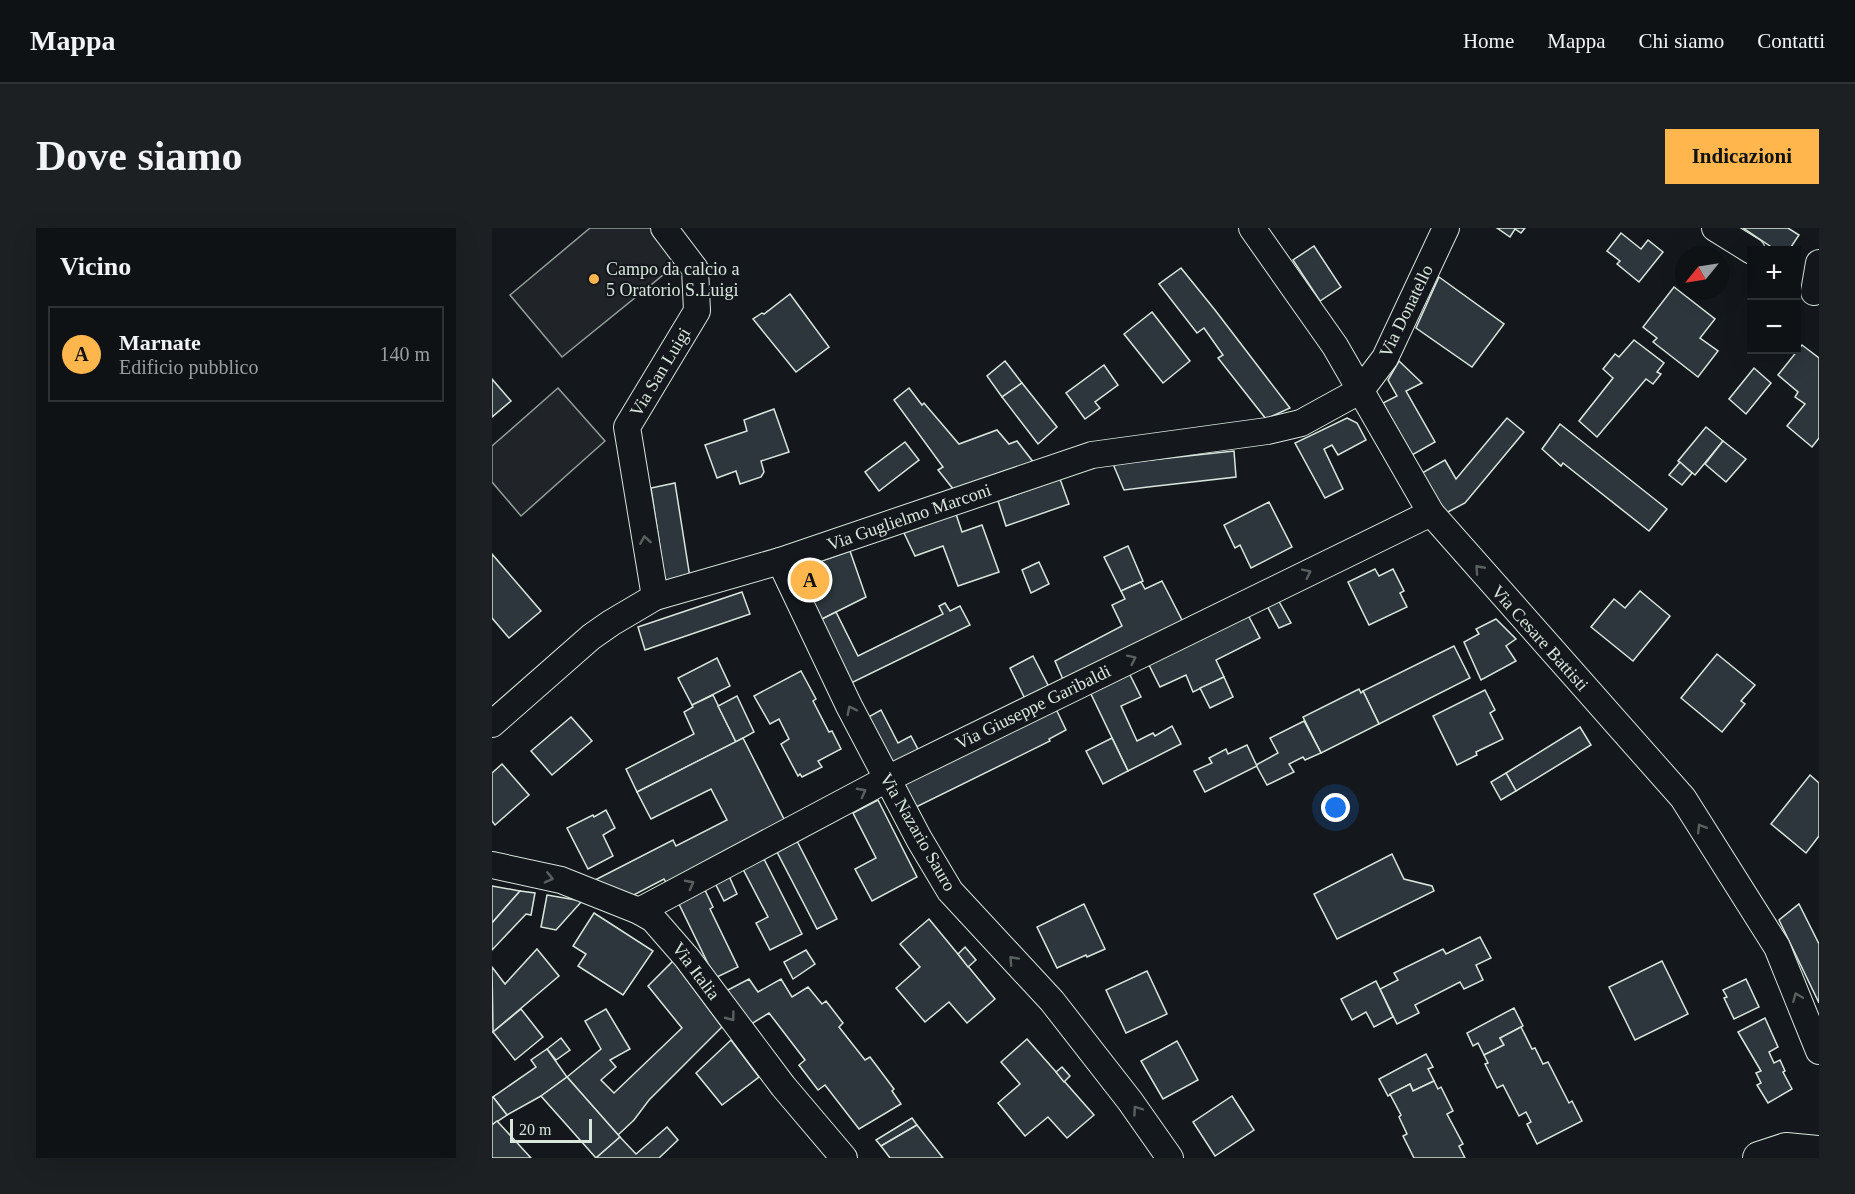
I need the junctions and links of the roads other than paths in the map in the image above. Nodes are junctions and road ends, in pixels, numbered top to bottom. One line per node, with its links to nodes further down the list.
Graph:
1 (664, 228): 11 (street, Via San Luigi, one-way to 1)
2 (1252, 228): 8 (street, Via Cesare Battisti)
3 (1446, 228): 8 (street, Via Donatello)
4 (1715, 228): 5 (street)
5 (1747, 248)
6 (1819, 263): 7 (street)
7 (1810, 289)
8 (1361, 390): 9 (street, Via Cesare Battisti); 10 (street, Via Guglielmo Marconi)
9 (1431, 513): 13 (street, Via Giuseppe Garibaldi, one-way to 9); 16 (street, Via Cesare Battisti, one-way to 9)
10 (780, 561): 11 (street, Via Guglielmo Marconi); 13 (street, Via Nazario Sauro, one-way to 10)
11 (655, 597): 12 (street, Via Guglielmo Marconi)
12 (492, 724)
13 (887, 779): 15 (street, Via Giuseppe Garibaldi, one-way to 13); 19 (street, Via Nazario Sauro, one-way to 13)
14 (492, 865): 15 (street, Via Italia, one-way to 15)
15 (639, 911): 18 (street, Via Italia, one-way to 18)
16 (1819, 1051)
17 (1819, 1152): 20 (street)
18 (844, 1158)
19 (1170, 1158)
20 (1760, 1158)

